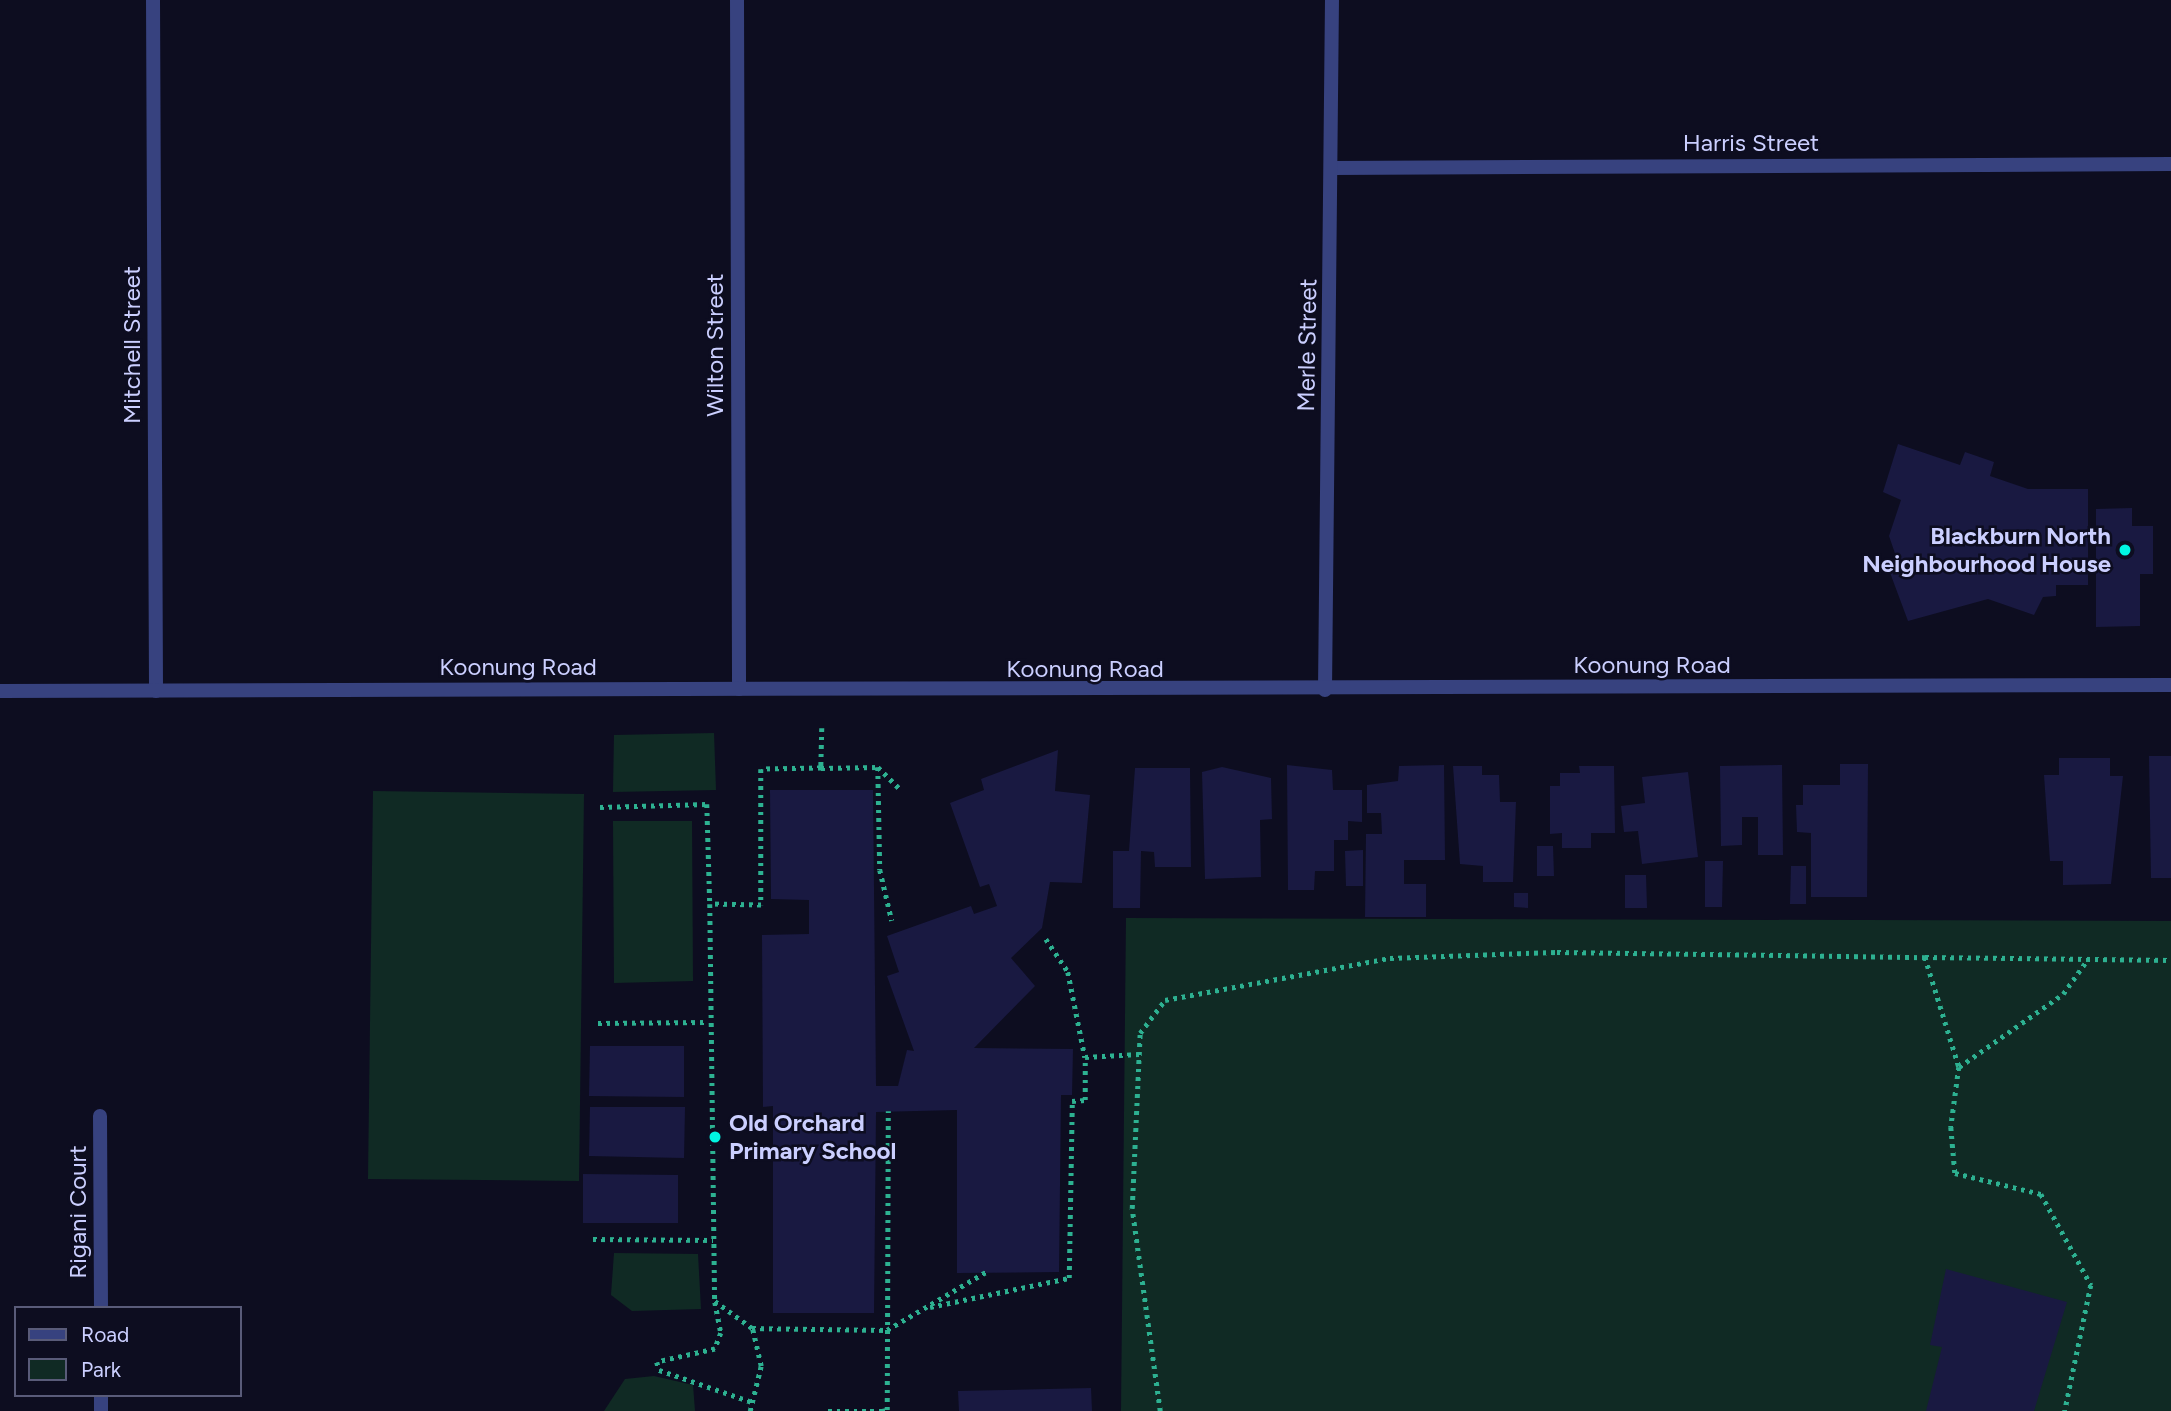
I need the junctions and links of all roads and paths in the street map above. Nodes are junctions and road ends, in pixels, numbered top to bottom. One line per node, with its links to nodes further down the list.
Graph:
1 (153, 0): 10 (street, Mitchell Street)
2 (737, 0): 7 (street, Wilton Street)
3 (1332, 0): 5 (street, Merle Street)
4 (2171, 164): 5 (street, Harris Street)
5 (1332, 168): 8 (street, Merle Street)
6 (2171, 684): 8 (street, Koonung Road)
7 (739, 689): 8 (street, Koonung Road); 10 (street, Koonung Road)
8 (1325, 690)
9 (0, 691): 10 (street, Koonung Road)
10 (156, 691)
11 (822, 728): 13 (path)
12 (878, 767): 13 (path); 14 (path); 17 (path)
13 (821, 768): 16 (path)
14 (899, 788)
15 (600, 807): 16 (path)
16 (710, 904): 22 (path)
17 (892, 921)
18 (1046, 939): 25 (path)
19 (1925, 957): 20 (path); 24 (path); 26 (path)
20 (2088, 959): 21 (path); 26 (path)
21 (2171, 960)
22 (707, 1022): 23 (path); 30 (path)
23 (598, 1023)
24 (1139, 1054): 25 (path); 41 (path)
25 (1085, 1057): 34 (path)
26 (1959, 1067): 42 (path)
27 (888, 1111): 36 (path)
28 (100, 1116): 33 (street, Rigani Court)
29 (593, 1239): 30 (path)
30 (713, 1240): 32 (path)
31 (986, 1272): 34 (path)
32 (715, 1301): 35 (path); 37 (path)
33 (101, 1306)
34 (926, 1307): 36 (path)
35 (752, 1328): 36 (path); 37 (path)
36 (887, 1330): 40 (path)
37 (752, 1402): 38 (path)
38 (750, 1411)
39 (828, 1411): 40 (path)
40 (882, 1411)
41 (1160, 1411)
42 (2064, 1411)

